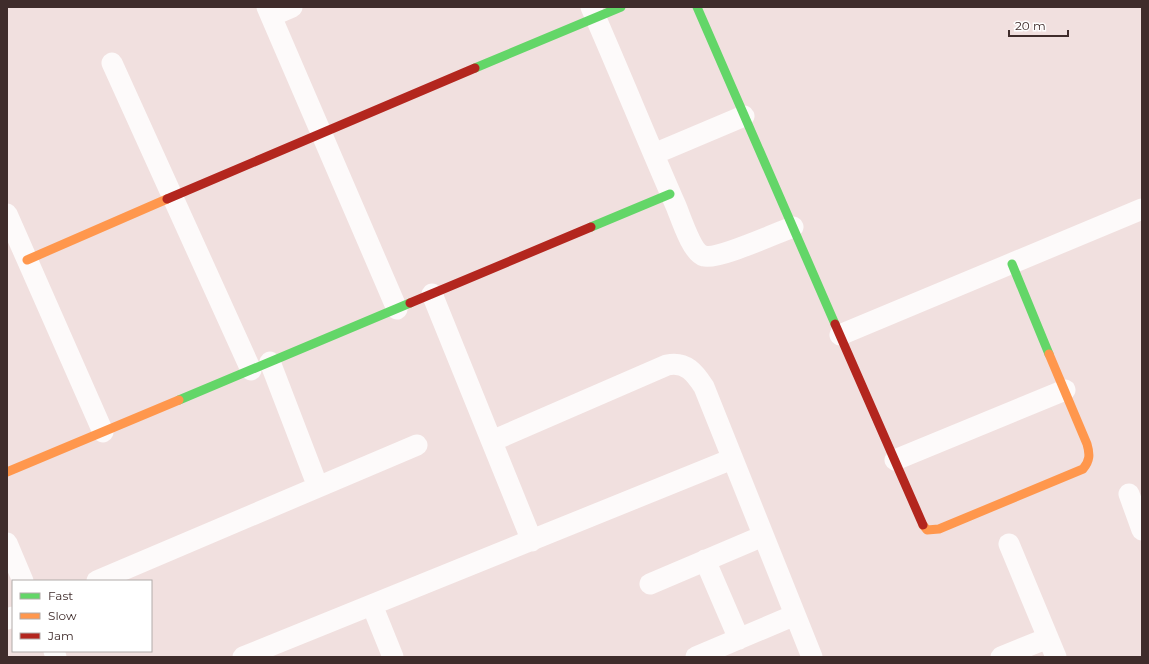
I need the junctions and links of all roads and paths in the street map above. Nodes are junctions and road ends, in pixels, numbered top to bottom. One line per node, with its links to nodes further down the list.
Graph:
1 (292, 7): 4 (street)
2 (621, 7): 5 (street)
3 (697, 7): 7 (street)
4 (269, 12): 8 (street)
5 (594, 12): 8 (street); 9 (street)
6 (112, 63): 11 (street)
7 (744, 116): 9 (street); 14 (street)
8 (322, 132): 11 (street); 18 (street)
9 (654, 154): 10 (street)
10 (670, 194): 14 (street); 17 (street)
11 (172, 196): 15 (street); 20 (street)
12 (1142, 209): 16 (street)
13 (7, 214): 15 (street)
14 (793, 227): 19 (street)
15 (27, 260): 22 (street)
16 (1012, 264): 19 (street); 21 (street)
17 (432, 294): 18 (street); 23 (street)
18 (397, 309): 20 (street)
19 (840, 335): 26 (street)
20 (260, 366): 22 (street); 28 (street)
21 (1065, 390): 26 (street); 26 (street)
22 (103, 432): 27 (street)
23 (492, 441): 25 (street); 32 (street)
24 (417, 445): 28 (street)
25 (732, 459): 31 (street); 32 (street)
26 (895, 460)
27 (7, 472)
28 (318, 487): 37 (street)
29 (1129, 494): 30 (street)
30 (1142, 530)
31 (763, 536): 35 (street); 40 (street)
32 (532, 540): 39 (street)
33 (7, 543): 36 (street)
34 (1009, 544): 41 (street)
35 (705, 560): 38 (street); 42 (street)
36 (23, 580)
37 (99, 580)
38 (650, 584)
39 (372, 605): 43 (street); 44 (street)
40 (795, 615): 42 (street); 46 (street)
41 (1048, 638): 47 (street); 48 (street)
42 (739, 639): 45 (street)
43 (243, 657)
44 (393, 657)
45 (696, 657)
46 (812, 657)
47 (1001, 657)
48 (1056, 657)

